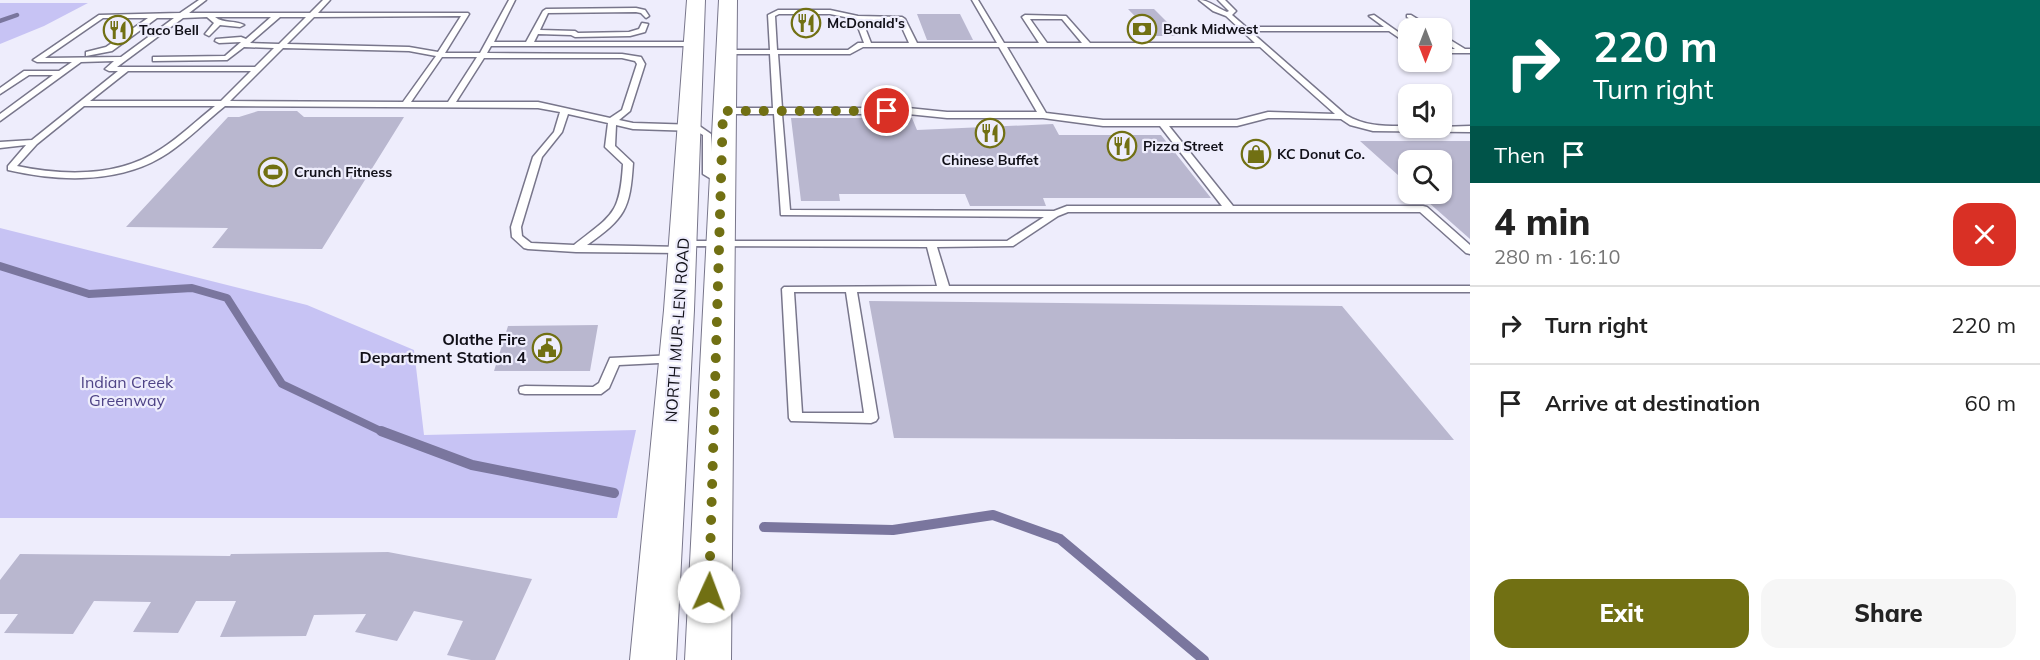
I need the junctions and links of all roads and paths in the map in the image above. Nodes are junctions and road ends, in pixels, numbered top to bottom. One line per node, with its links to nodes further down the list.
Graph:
1 (203, 0): 14 (lane)
2 (327, 0): 10 (lane)
3 (512, 0): 35 (lane)
4 (696, 0): 38 (main road, NORTH MUR-LEN ROAD)
5 (728, 0): 47 (main road)
6 (975, 0): 43 (lane)
7 (1203, 0): 12 (lane)
8 (1221, 0): 12 (lane)
9 (582, 10): 16 (lane); 28 (lane); 30 (lane)
10 (313, 14): 11 (lane); 45 (lane); 50 (lane)
11 (278, 15): 15 (lane); 32 (lane)
12 (1228, 15): 25 (lane)
13 (155, 16): 14 (lane); 49 (lane); 49 (lane)
14 (182, 16): 15 (lane); 52 (lane)
15 (209, 16): 21 (lane)
16 (646, 16)
17 (1372, 16): 26 (lane)
18 (1409, 16): 20 (lane)
19 (858, 18): 41 (lane); 42 (lane); 48 (lane)
20 (1412, 18)
21 (218, 23): 23 (lane); 24 (lane); 29 (lane)
22 (644, 24): 30 (lane)
23 (240, 26)
24 (228, 29)
25 (1244, 29): 26 (lane); 44 (lane)
26 (1391, 29): 31 (lane)
27 (251, 32): 32 (lane)
28 (534, 32): 30 (lane); 36 (lane)
29 (208, 34)
30 (575, 34): 37 (lane)
31 (1398, 34)
32 (242, 40): 33 (lane); 45 (lane); 53 (lane)
33 (219, 41)
34 (1452, 43): 46 (lane)
35 (489, 44): 36 (lane); 51 (lane)
36 (529, 44): 37 (lane)
37 (572, 44): 38 (lane)
38 (692, 44): 71 (main road, NORTH MUR-LEN ROAD)
39 (1044, 44): 40 (lane); 40 (lane); 43 (lane)
40 (1087, 44): 44 (lane)
41 (868, 45): 42 (lane); 48 (lane)
42 (914, 45): 43 (lane)
43 (1001, 45): 66 (lane)
44 (1261, 45): 67 (lane)
45 (282, 46): 50 (lane); 56 (lane)
46 (1467, 51)
47 (724, 52): 48 (lane); 64 (main road)
48 (772, 52): 65 (lane)
49 (46, 55): 54 (lane)
50 (440, 55): 51 (lane); 61 (lane)
51 (480, 56): 62 (lane); 69 (lane)
52 (122, 59): 54 (lane); 55 (lane)
53 (156, 59)
54 (80, 60): 57 (lane)
55 (126, 69): 56 (lane); 60 (lane)
56 (259, 69): 59 (lane)
57 (62, 73): 58 (lane); 68 (lane)
58 (0, 92)
59 (223, 103): 60 (lane); 61 (lane); 73 (lane)
60 (81, 104): 73 (lane)
61 (405, 105): 62 (lane)
62 (450, 105): 63 (lane)
63 (566, 110): 69 (lane); 81 (lane)
64 (723, 111): 65 (lane); 75 (main road)
65 (777, 111): 66 (lane); 77 (lane)
66 (1043, 115): 70 (lane)
67 (1343, 117): 70 (lane); 72 (lane)
68 (0, 118)
69 (612, 121): 71 (lane); 81 (lane)
70 (1162, 123): 76 (lane)
71 (690, 127): 75 (lane); 80 (main road, NORTH MUR-LEN ROAD)
72 (1470, 129)
73 (33, 142): 74 (lane)
74 (0, 145)
75 (721, 181): 78 (main road)
76 (1230, 209): 77 (lane); 82 (lane)
77 (1055, 214): 79 (lane)
78 (719, 243): 79 (lane); 80 (lane); 89 (main road)
79 (931, 243): 84 (lane)
80 (682, 246): 81 (lane); 86 (main road, NORTH MUR-LEN ROAD)
81 (576, 249)
82 (1470, 251)
83 (851, 289): 83 (lane); 84 (lane)
84 (944, 289): 85 (lane)
85 (1470, 289)
86 (676, 358): 87 (lane); 88 (main road, NORTH MUR-LEN ROAD)
87 (525, 390)
88 (653, 660)
89 (708, 660)

